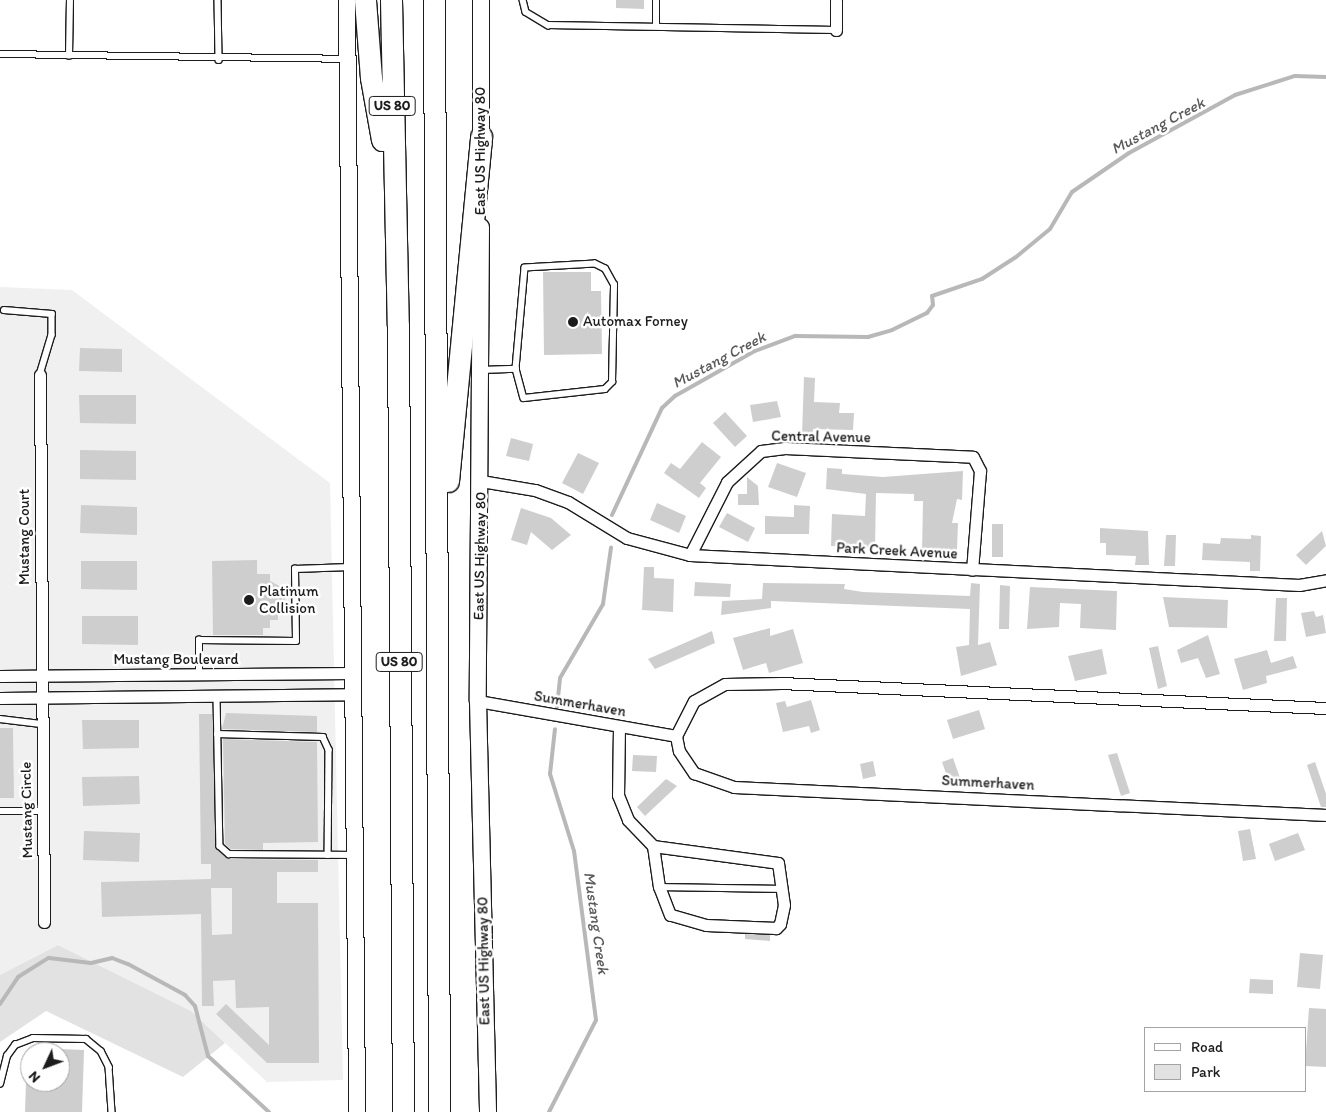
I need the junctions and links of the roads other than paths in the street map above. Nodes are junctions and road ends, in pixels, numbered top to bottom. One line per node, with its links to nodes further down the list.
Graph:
1 (70, 0): 14 (lane)
2 (218, 0): 16 (lane)
3 (347, 0): 15 (main road)
4 (365, 0): 18 (highway)
5 (391, 0): 18 (highway, US 80)
6 (434, 0): 24 (highway, US 80)
7 (481, 0): 17 (main road, East US Highway 80)
8 (522, 0): 11 (lane)
9 (656, 0): 11 (lane)
10 (836, 0): 12 (street)
11 (656, 26): 12 (lane)
12 (836, 30)
13 (0, 54): 14 (lane)
14 (69, 56): 16 (lane)
15 (346, 59): 16 (lane); 26 (main road)
16 (219, 60)
17 (481, 137): 21 (main road, East US Highway 80); 24 (highway)
18 (395, 212): 56 (highway, US 80)
19 (4, 310): 22 (lane)
20 (516, 369): 20 (lane); 21 (lane)
21 (481, 370): 23 (main road, East US Highway 80)
22 (40, 375): 32 (street, Mustang Court)
23 (481, 481): 25 (street, Park Creek Avenue); 37 (main road, East US Highway 80)
24 (437, 532): 57 (highway, US 80)
25 (690, 555): 27 (street, Park Creek Avenue); 27 (street, Central Avenue)
26 (352, 566): 29 (lane); 30 (main road)
27 (972, 570): 28 (street, Park Creek Avenue)
28 (1326, 580)
29 (199, 674): 30 (street, Mustang Boulevard); 32 (street, Mustang Boulevard)
30 (353, 674): 33 (main road)
31 (0, 676): 32 (street, Mustang Boulevard)
32 (40, 676): 36 (street, Mustang Court)
33 (353, 694): 34 (street); 49 (main road)
34 (217, 696): 36 (street); 42 (lane)
35 (0, 698): 36 (street)
36 (40, 698): 40 (street, Mustang Circle)
37 (478, 701): 41 (street, Summerhaven); 58 (main road, East US Highway 80)
38 (1326, 708): 43 (street)
39 (0, 719): 40 (lane)
40 (41, 724): 45 (street, Mustang Circle)
41 (619, 726): 43 (street, Summerhaven); 47 (street)
42 (217, 734): 48 (lane); 48 (lane)
43 (676, 736): 46 (street, Summerhaven)
44 (0, 811): 45 (lane)
45 (42, 811): 52 (street, Mustang Circle)
46 (1326, 815)
47 (653, 846): 50 (street); 51 (street)
48 (328, 855): 49 (lane)
49 (354, 855): 55 (main road)
50 (659, 886): 51 (lane); 51 (street)
51 (783, 889)
52 (44, 922)
53 (0, 1084): 54 (lane)
54 (112, 1112)
55 (357, 1112)
56 (403, 1112)
57 (439, 1112)
58 (488, 1112)

